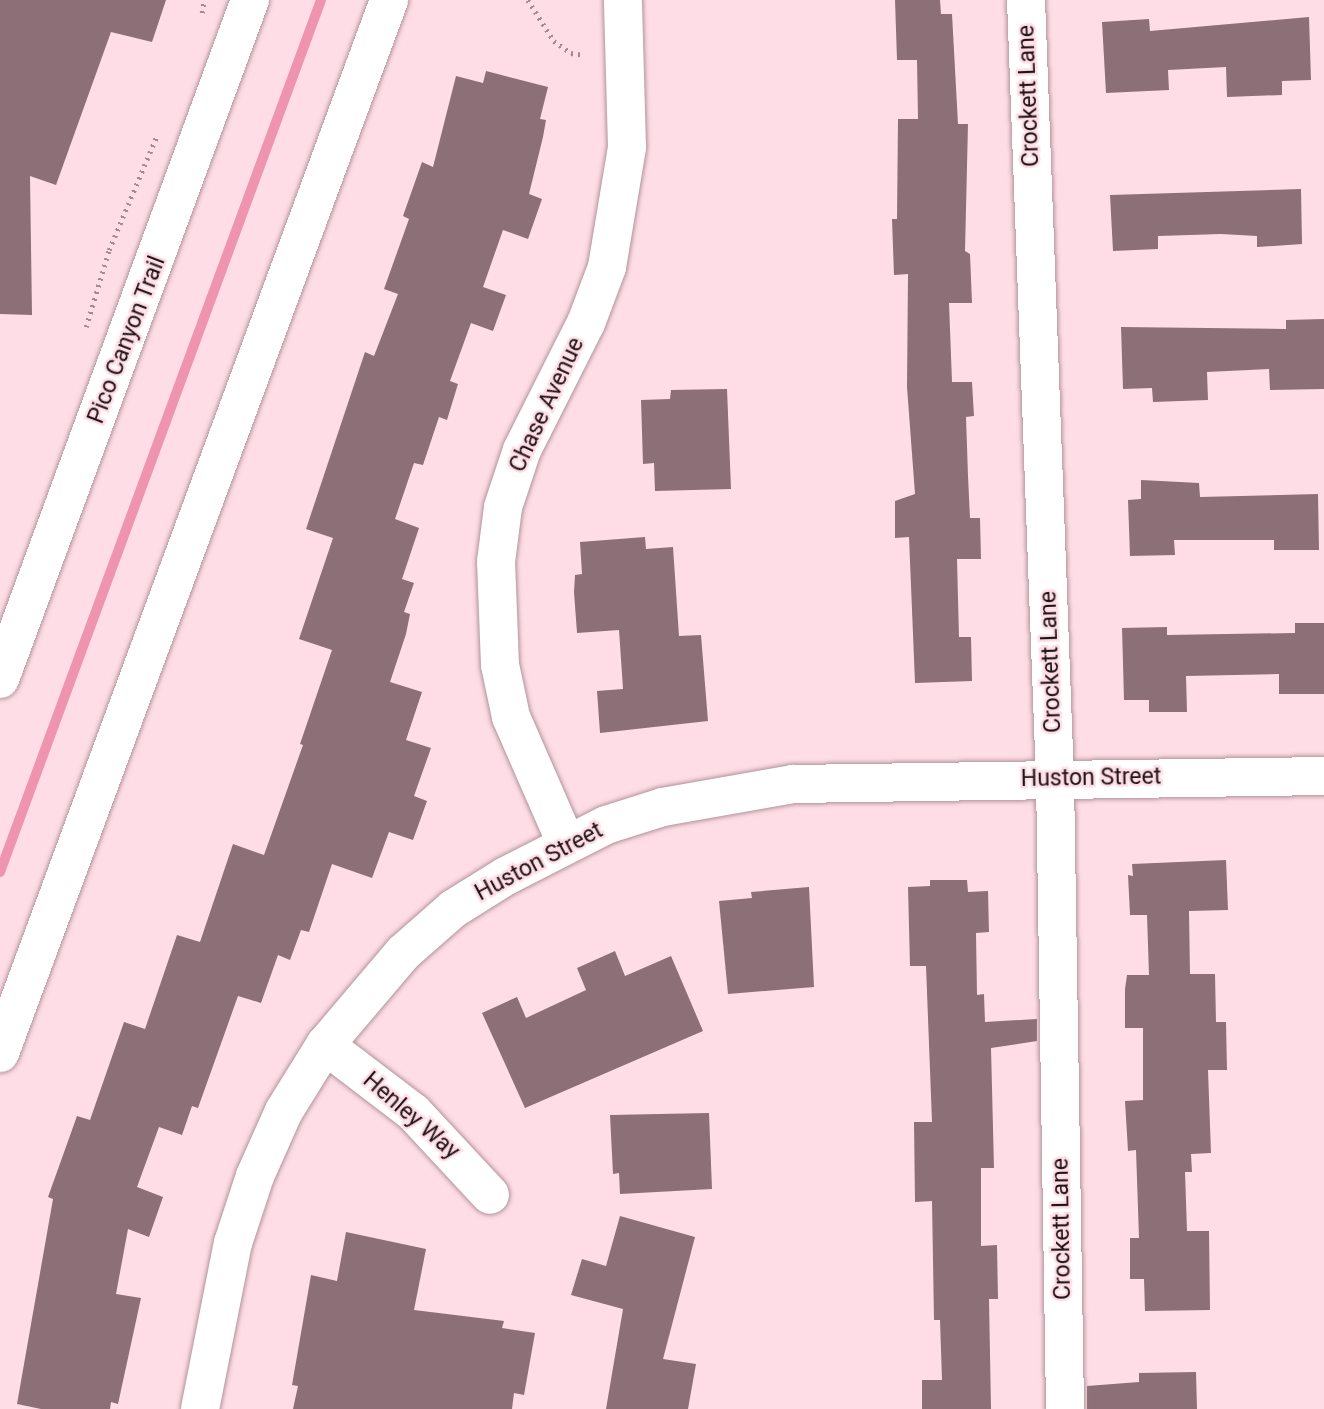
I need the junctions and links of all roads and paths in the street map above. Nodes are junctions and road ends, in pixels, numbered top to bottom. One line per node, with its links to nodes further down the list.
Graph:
1 (250, 0): 7 (street, Pico Canyon Trail)
2 (389, 0): 12 (street)
3 (528, 0): 6 (path)
4 (623, 0): 10 (street, Chase Avenue)
5 (1026, 0): 9 (street, Crockett Lane)
6 (584, 55)
7 (0, 679)
8 (1324, 776): 9 (street, Huston Street)
9 (1055, 778): 10 (street, Huston Street); 15 (street, Crockett Lane)
10 (566, 843): 11 (street, Huston Street)
11 (325, 1045): 13 (street, Henley Way); 14 (street, Huston Street)
12 (0, 1053)
13 (490, 1195)
14 (200, 1409)
15 (1065, 1409)

